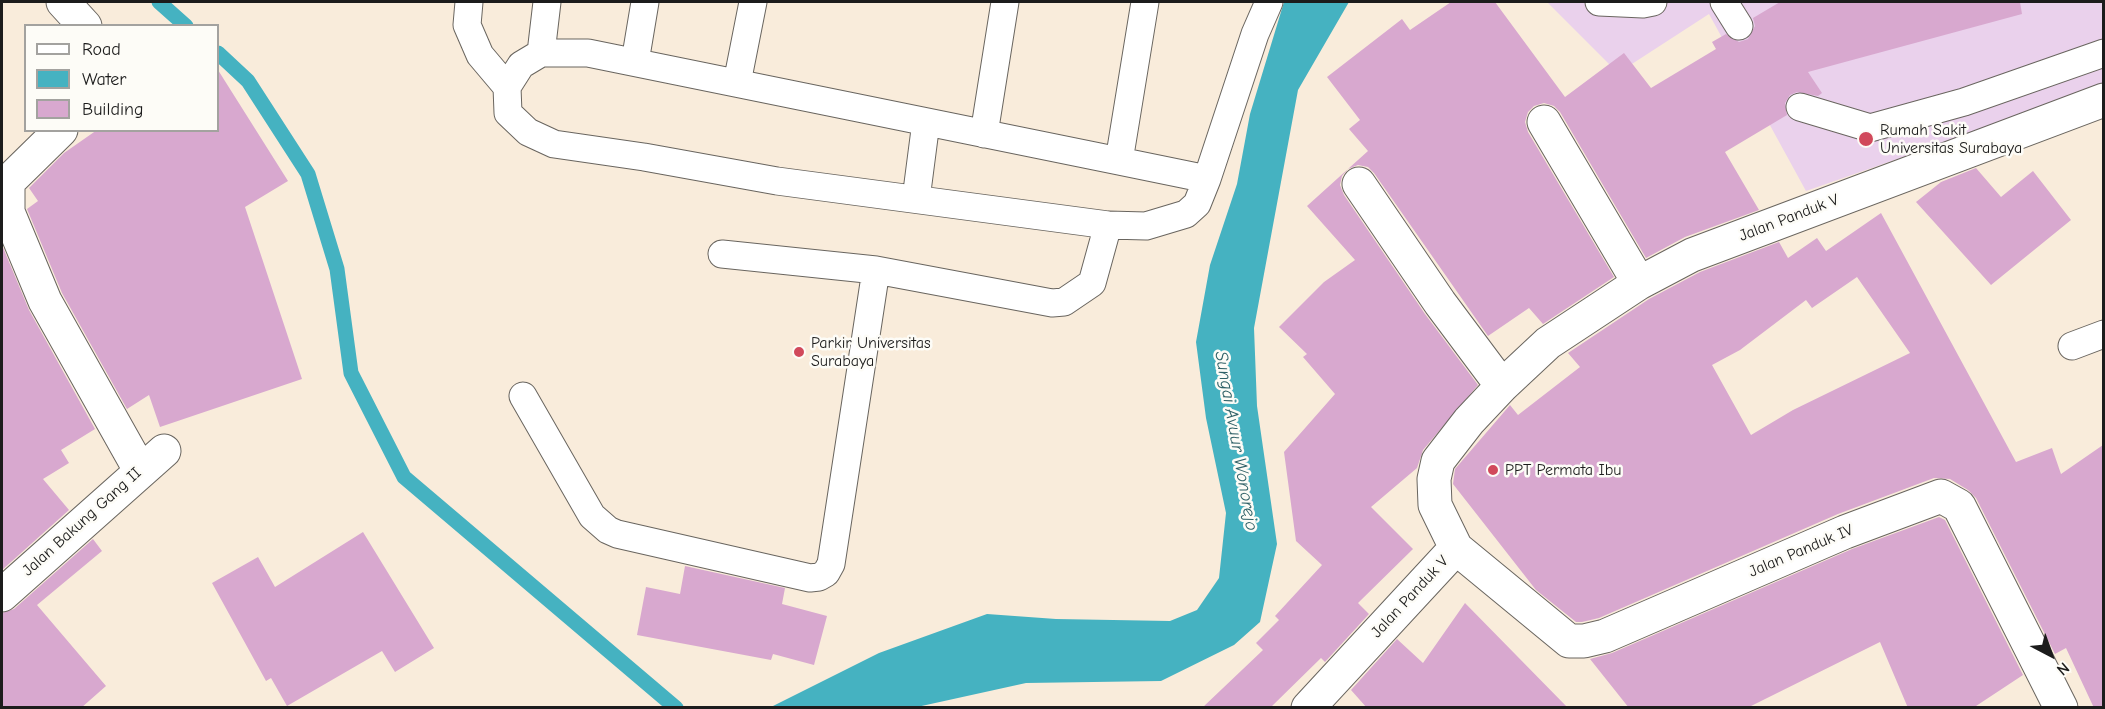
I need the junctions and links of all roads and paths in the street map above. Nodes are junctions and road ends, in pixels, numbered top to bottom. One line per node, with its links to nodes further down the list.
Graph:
1 (63, 2): 12 (street)
2 (469, 2): 18 (lane)
3 (547, 2): 14 (lane)
4 (645, 2): 16 (lane)
5 (753, 2): 17 (lane)
6 (1005, 2): 24 (lane)
7 (1144, 2): 25 (lane)
8 (1269, 2): 26 (lane)
9 (1599, 2): 10 (lane)
10 (1653, 2)
11 (1724, 2): 13 (lane)
12 (83, 24)
13 (1739, 26)
14 (541, 53): 16 (lane); 18 (lane)
15 (2103, 53): 20 (lane)
16 (635, 62): 17 (lane)
17 (737, 82): 21 (lane)
18 (507, 87): 28 (lane)
19 (2103, 100): 32 (street, Jalan Panduk V)
20 (1800, 107)
21 (926, 122): 24 (lane); 28 (lane)
22 (1544, 122): 32 (street)
23 (60, 132): 38 (street, Jalan Bakung Gang II)
24 (984, 134): 25 (lane)
25 (1119, 161): 26 (lane)
26 (1207, 179): 29 (lane)
27 (1359, 184): 35 (street)
28 (916, 199): 29 (lane)
29 (1108, 225): 31 (lane)
30 (722, 254): 31 (lane)
31 (876, 270): 36 (lane)
32 (1639, 283): 35 (street, Jalan Panduk V)
33 (2103, 334): 34 (lane)
34 (2072, 346)
35 (1503, 386): 37 (street, Jalan Panduk V)
36 (523, 396)
37 (1456, 548): 39 (street, Jalan Panduk V); 40 (street, Jalan Panduk IV)
38 (2, 595)
39 (1308, 708)
40 (2061, 708)

